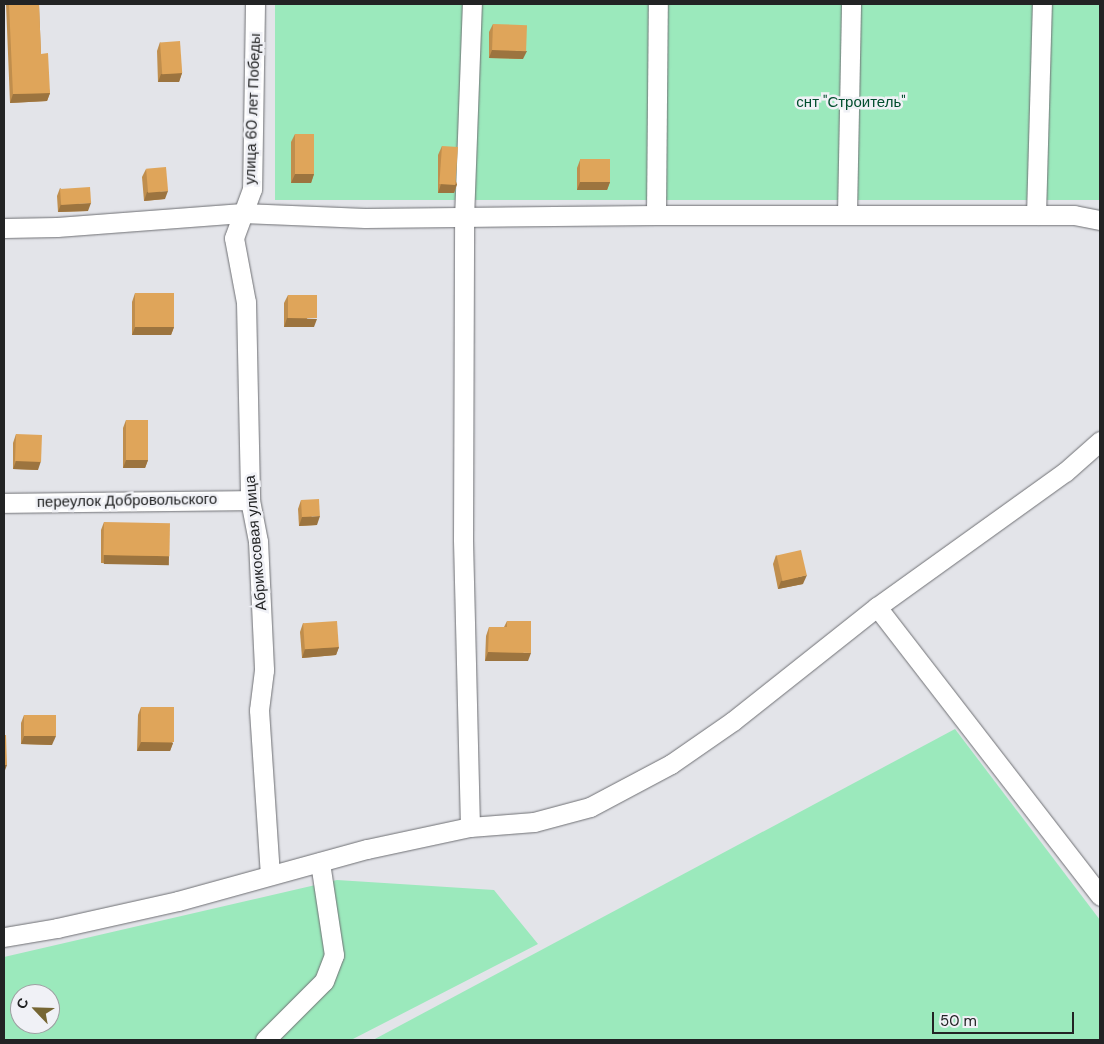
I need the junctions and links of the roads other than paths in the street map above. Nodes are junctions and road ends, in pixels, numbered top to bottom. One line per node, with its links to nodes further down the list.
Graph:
1 (255, 4): 6 (street, улица 60 лет Победы)
2 (472, 4): 10 (street)
3 (658, 4): 8 (street)
4 (850, 4): 7 (street)
5 (1042, 4): 9 (street)
6 (242, 214): 10 (street); 12 (street); 14 (street, Абрикосовая улица)
7 (847, 214): 8 (street); 9 (street)
8 (656, 215): 10 (street)
9 (1036, 215): 11 (street)
10 (464, 218): 17 (street)
11 (1100, 220)
12 (4, 228)
13 (1100, 441): 16 (street)
14 (250, 500): 15 (street, переулок Добровольского); 19 (street, Абрикосовая улица)
15 (4, 503)
16 (877, 607): 17 (street); 20 (street)
17 (470, 827): 18 (street)
18 (320, 862): 19 (street); 22 (street)
19 (270, 875): 21 (street)
20 (1100, 896)
21 (4, 937)
22 (264, 1040)

